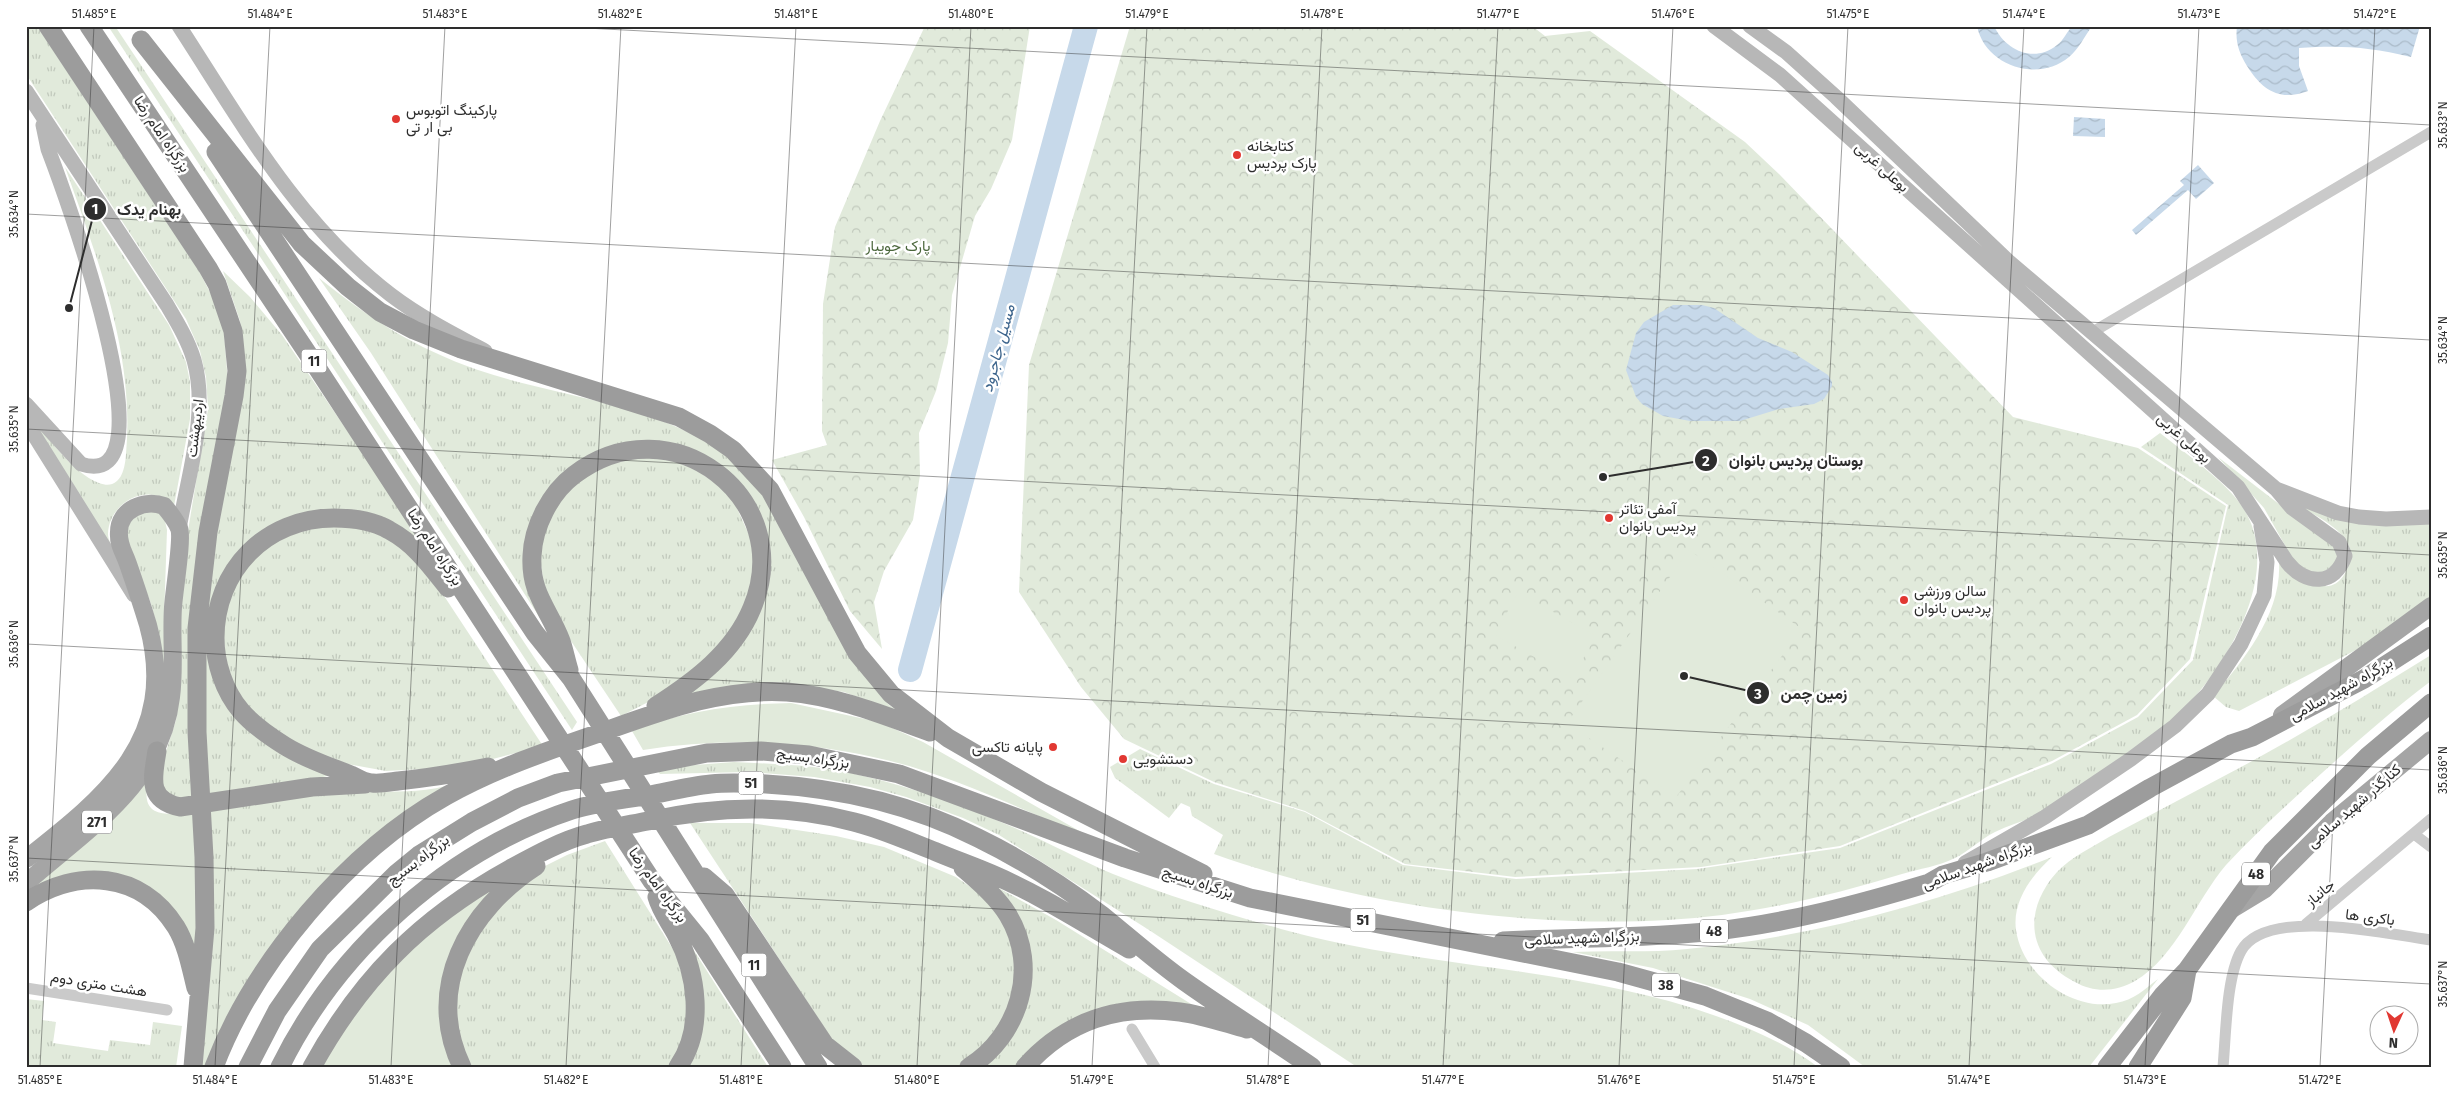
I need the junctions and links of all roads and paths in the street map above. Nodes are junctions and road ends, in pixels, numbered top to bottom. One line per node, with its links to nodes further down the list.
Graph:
1 (48, 26): 10 (highway)
2 (63, 26): 10 (highway)
3 (89, 26): 24 (highway, بزرگراه امام رضا / 11)
4 (179, 26): 13 (main road)
5 (1714, 26): 17 (main road, بوعلی غربی)
6 (1750, 26): 12 (main road, بوعلی غربی)
7 (137, 33): 13 (highway); 23 (highway, 11)
8 (26, 91): 9 (main road, اردیبهشت)
9 (41, 117): 14 (main road); 19 (main road, اردیبهشت)
10 (109, 119): 52 (highway)
11 (2431, 132): 12 (street)
12 (2091, 333): 16 (main road, بوعلی غربی)
13 (513, 366): 28 (highway)
14 (26, 404)
15 (26, 422): 20 (main road)
16 (2276, 489): 17 (main road); 18 (main road, بوعلی غربی)
17 (2259, 517): 40 (main road, بوعلی غربی)
18 (2431, 517)
19 (180, 529): 20 (main road); 30 (main road, اردیبهشت)
20 (140, 605): 30 (main road)
21 (2431, 606): 27 (main road)
22 (2431, 636): 27 (highway, بزرگراه شهید سلامی / 48)
23 (571, 678): 26 (highway); 39 (highway, 11)
24 (534, 700): 32 (highway); 41 (highway, بزرگراه امام رضا / 11)
25 (2431, 703): 45 (highway, 48)
26 (635, 721): 28 (highway); 31 (highway)
27 (2252, 737): 40 (highway, بزرگراه شهید سلامی / 48)
28 (948, 738): 43 (highway)
29 (2431, 740): 45 (main road, کنارگذر شهید سلامی)
30 (148, 748): 32 (highway); 37 (main road, 271); 42 (main road, 271)
31 (529, 758): 32 (highway); 57 (highway)
32 (372, 784)
33 (2431, 819): 35 (street, جانباز)
34 (586, 834): 38 (highway); 60 (highway); 61 (highway)
35 (2414, 834): 36 (street); 46 (street, جانباز)
36 (2431, 847)
37 (26, 859)
38 (955, 860): 50 (highway); 66 (highway)
39 (689, 864): 64 (highway, 11); 65 (highway)
40 (1943, 875): 48 (highway, بزرگراه شهید سلامی / 48)
41 (652, 881): 62 (highway); 63 (highway, بزرگراه امام رضا / 11)
42 (26, 883)
43 (1250, 898): 48 (highway, بزرگراه بسیج / 51); 58 (highway, بزرگراه بسیج / 51)
44 (26, 902): 52 (highway)
45 (2231, 910): 49 (highway, 48)
46 (2306, 924): 47 (street, باکری ها); 73 (street, جانباز)
47 (2431, 940)
48 (1477, 943): 70 (highway, 38)
49 (2187, 970): 71 (highway, 48); 72 (highway)
50 (1184, 981): 55 (highway, بزرگراه بسیج / 51); 59 (highway, بزرگراه بسیج / 51)
51 (26, 988): 53 (street, هشت متری دوم)
52 (198, 999): 56 (highway)
53 (167, 1010)
54 (1132, 1029): 68 (street)
55 (1262, 1033): 67 (highway); 69 (highway, بزرگراه بسیج / 51)
56 (193, 1067)
57 (214, 1067)
58 (248, 1067)
59 (280, 1067)
60 (312, 1067)
61 (462, 1067)
62 (678, 1067)
63 (782, 1067)
64 (818, 1067)
65 (853, 1067)
66 (968, 1067)
67 (1025, 1067)
68 (1155, 1067)
69 (1312, 1067)
70 (1841, 1067)
71 (2107, 1067)
72 (2138, 1067)
73 (2223, 1067)

